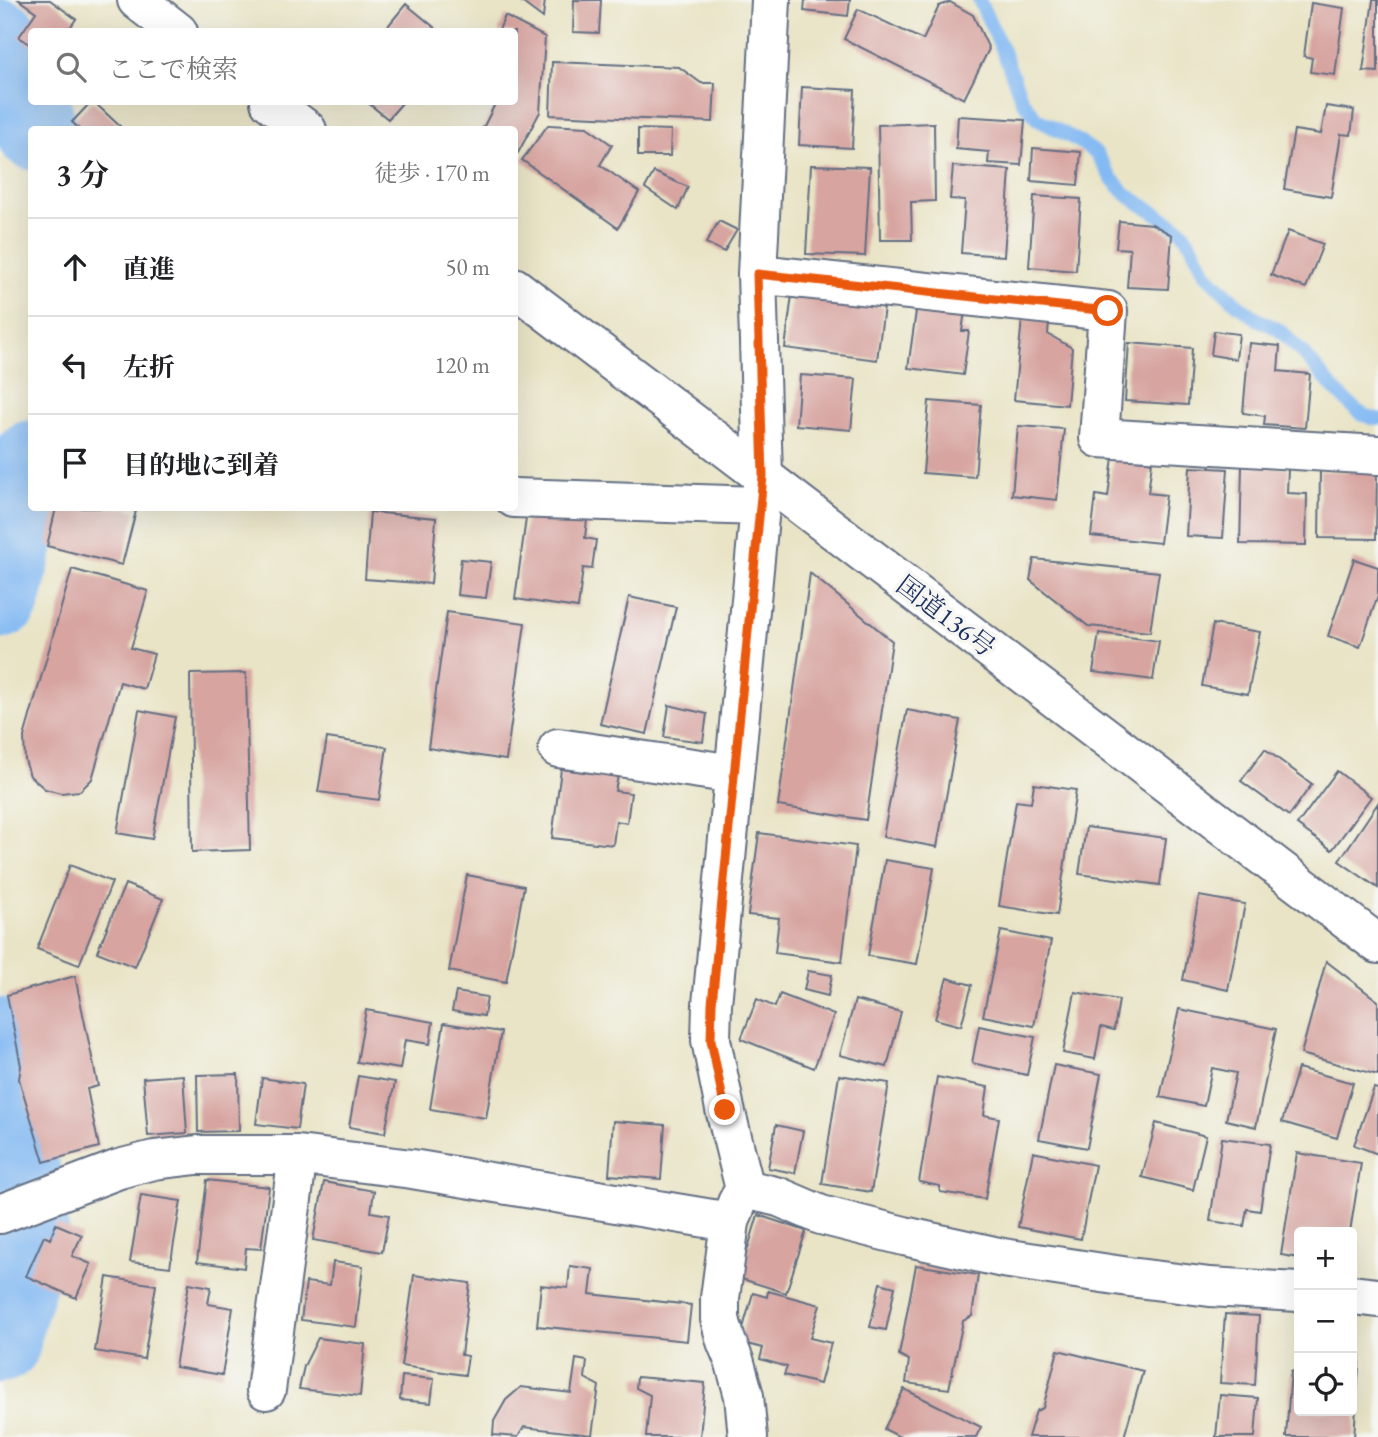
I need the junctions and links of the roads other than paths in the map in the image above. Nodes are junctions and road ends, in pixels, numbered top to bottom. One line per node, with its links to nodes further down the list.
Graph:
1 (137, 0): 3 (main road)
2 (771, 0): 6 (main road)
3 (173, 28)
4 (274, 105): 5 (main road)
5 (302, 126)
6 (757, 274): 8 (main road); 9 (main road)
7 (518, 290): 9 (main road, 国道136号)
8 (1378, 455)
9 (761, 491): 10 (main road); 12 (main road); 13 (main road, 国道136号)
10 (518, 498)
11 (558, 748): 12 (main road)
12 (734, 774): 15 (main road)
13 (1378, 944)
14 (298, 1155): 15 (main road); 16 (main road); 20 (main road)
15 (737, 1205): 17 (main road); 21 (main road)
16 (1, 1206)
17 (1294, 1292)
18 (1357, 1295): 19 (main road)
19 (1378, 1297)
20 (266, 1390)
21 (748, 1437)

